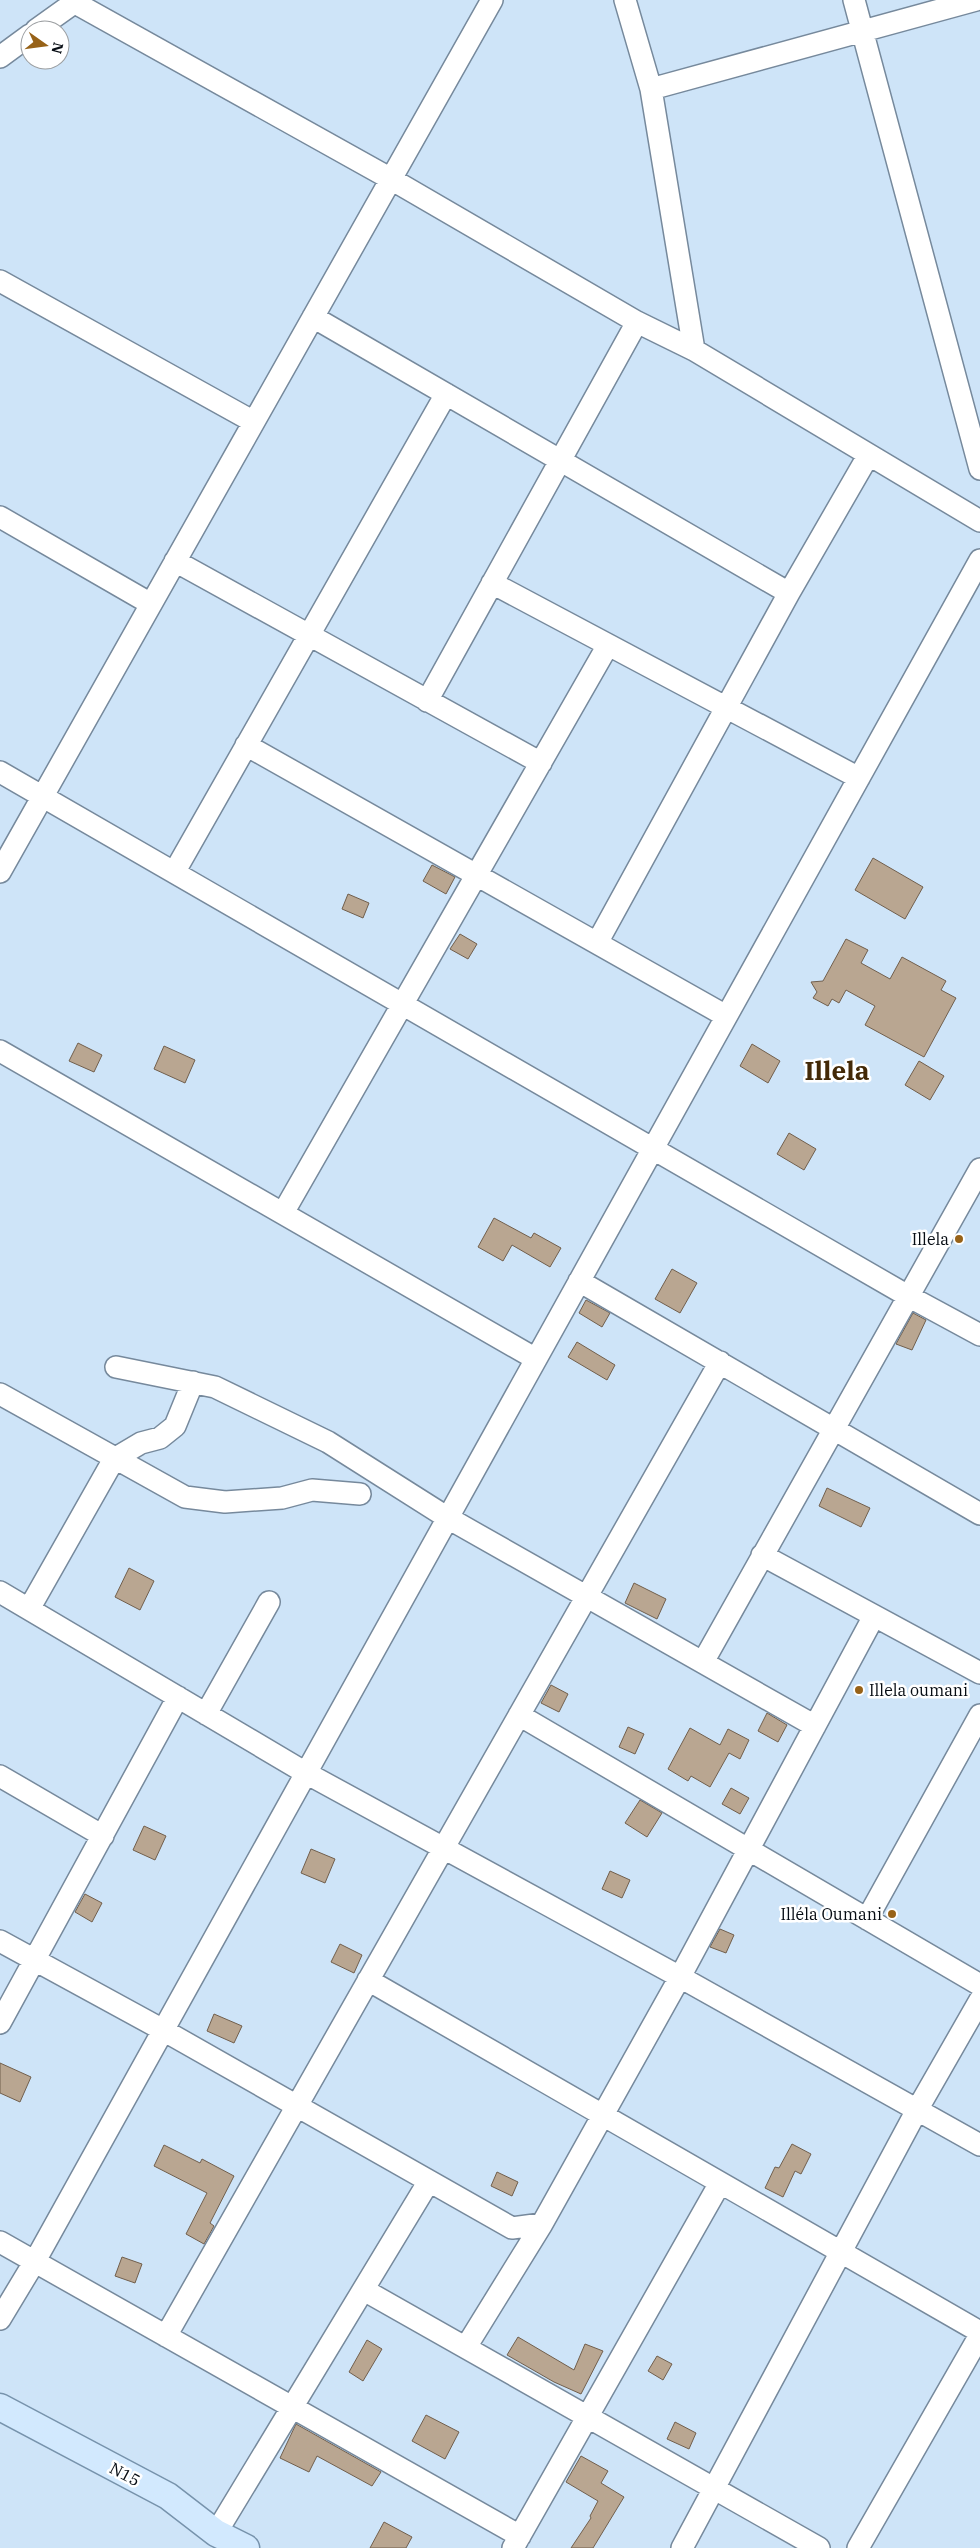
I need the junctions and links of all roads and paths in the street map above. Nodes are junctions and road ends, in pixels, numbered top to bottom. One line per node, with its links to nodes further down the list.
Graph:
1 (492, 0): 11 (street)
2 (625, 0): 10 (street)
3 (854, 0): 7 (street)
4 (976, 0): 7 (street)
5 (73, 1): 6 (street); 11 (street)
6 (49, 20)
7 (863, 32): 10 (street); 20 (street)
8 (20, 42): 9 (street)
9 (0, 57)
10 (651, 89): 15 (street)
11 (391, 179): 13 (street); 14 (street)
12 (0, 281): 17 (street)
13 (313, 317): 16 (street); 17 (street)
14 (637, 322): 15 (street); 19 (street)
15 (694, 350): 18 (street)
16 (446, 394): 19 (street); 28 (street)
17 (254, 422): 24 (street)
18 (868, 456): 22 (street); 26 (street)
19 (560, 461): 25 (street); 26 (street)
20 (980, 469)
21 (0, 517): 27 (street)
22 (980, 521)
23 (980, 560): 35 (street)
24 (175, 561): 27 (street); 28 (street)
25 (492, 583): 29 (street); 30 (street)
26 (789, 593): 31 (street)
27 (151, 604): 36 (street)
28 (310, 636): 30 (street); 32 (street)
29 (608, 645): 31 (street); 33 (street)
30 (427, 701): 33 (street)
31 (726, 708): 35 (street); 40 (street)
32 (246, 745): 37 (street); 39 (street)
33 (541, 762): 39 (street)
34 (0, 772): 36 (street)
35 (859, 778): 42 (street)
36 (43, 795): 37 (street); 38 (street)
37 (175, 871): 41 (street)
38 (0, 872)
39 (476, 875): 40 (street); 41 (street)
40 (597, 943): 42 (street)
41 (402, 1005): 44 (street); 46 (street)
42 (726, 1016): 44 (street)
43 (0, 1051): 46 (street)
44 (653, 1149): 47 (street); 48 (street)
45 (980, 1169): 48 (street)
46 (282, 1213): 50 (street)
47 (579, 1281): 50 (street); 51 (street)
48 (908, 1296): 49 (street); 55 (street)
49 (980, 1335)
50 (536, 1359): 59 (street)
51 (720, 1362): 55 (street); 62 (street)
52 (116, 1367): 53 (street)
53 (193, 1382): 56 (street); 59 (street)
54 (0, 1394): 56 (street)
55 (834, 1429): 58 (street); 60 (street)
56 (114, 1459): 57 (street); 64 (street)
57 (360, 1494)
58 (980, 1514)
59 (448, 1518): 62 (street); 73 (street)
60 (762, 1556): 65 (street); 66 (street)
61 (0, 1592): 64 (street)
62 (586, 1597): 66 (street); 70 (street)
63 (269, 1602): 69 (street)
64 (29, 1609): 68 (street)
65 (874, 1616): 67 (street); 72 (street)
66 (702, 1662): 72 (street)
67 (980, 1672)
68 (178, 1697): 69 (street); 75 (street)
69 (206, 1714): 73 (street)
70 (519, 1715): 76 (street); 77 (street)
71 (980, 1715): 78 (street)
72 (815, 1726): 77 (street)
73 (306, 1773): 76 (street); 86 (street)
74 (0, 1776): 75 (street)
75 (102, 1836): 80 (street)
76 (444, 1848): 81 (street); 82 (street)
77 (749, 1850): 78 (street); 81 (street)
78 (867, 1919): 83 (street)
79 (0, 1941): 80 (street)
80 (35, 1960): 85 (street); 86 (street)
81 (680, 1977): 88 (street); 89 (street)
82 (368, 1980): 87 (street); 89 (street)
83 (980, 1984)
84 (980, 2000): 88 (street)
85 (0, 2023)
86 (163, 2030): 87 (street); 96 (street)
87 (297, 2106): 91 (street); 100 (street)
88 (917, 2110): 90 (street); 95 (street)
89 (603, 2115): 92 (street); 93 (street)
90 (980, 2145)
91 (430, 2181): 93 (street); 97 (street)
92 (720, 2183): 95 (street); 104 (street)
93 (542, 2224): 101 (street)
94 (0, 2242): 96 (street)
95 (841, 2252): 99 (street); 105 (street)
96 (35, 2261): 98 (street); 100 (street)
97 (364, 2290): 101 (street); 103 (street)
98 (0, 2319)
99 (980, 2333): 111 (street)
100 (166, 2336): 103 (street)
101 (466, 2347): 104 (street)
102 (0, 2407): 106 (main road, N15)
103 (293, 2408): 106 (street); 107 (street)
104 (588, 2417): 105 (street); 107 (street)
105 (714, 2488): 109 (street); 110 (street)
106 (216, 2533): 108 (main road, N15)
107 (516, 2542)
108 (246, 2548)
109 (682, 2548)
110 (819, 2548)
111 (858, 2548)

